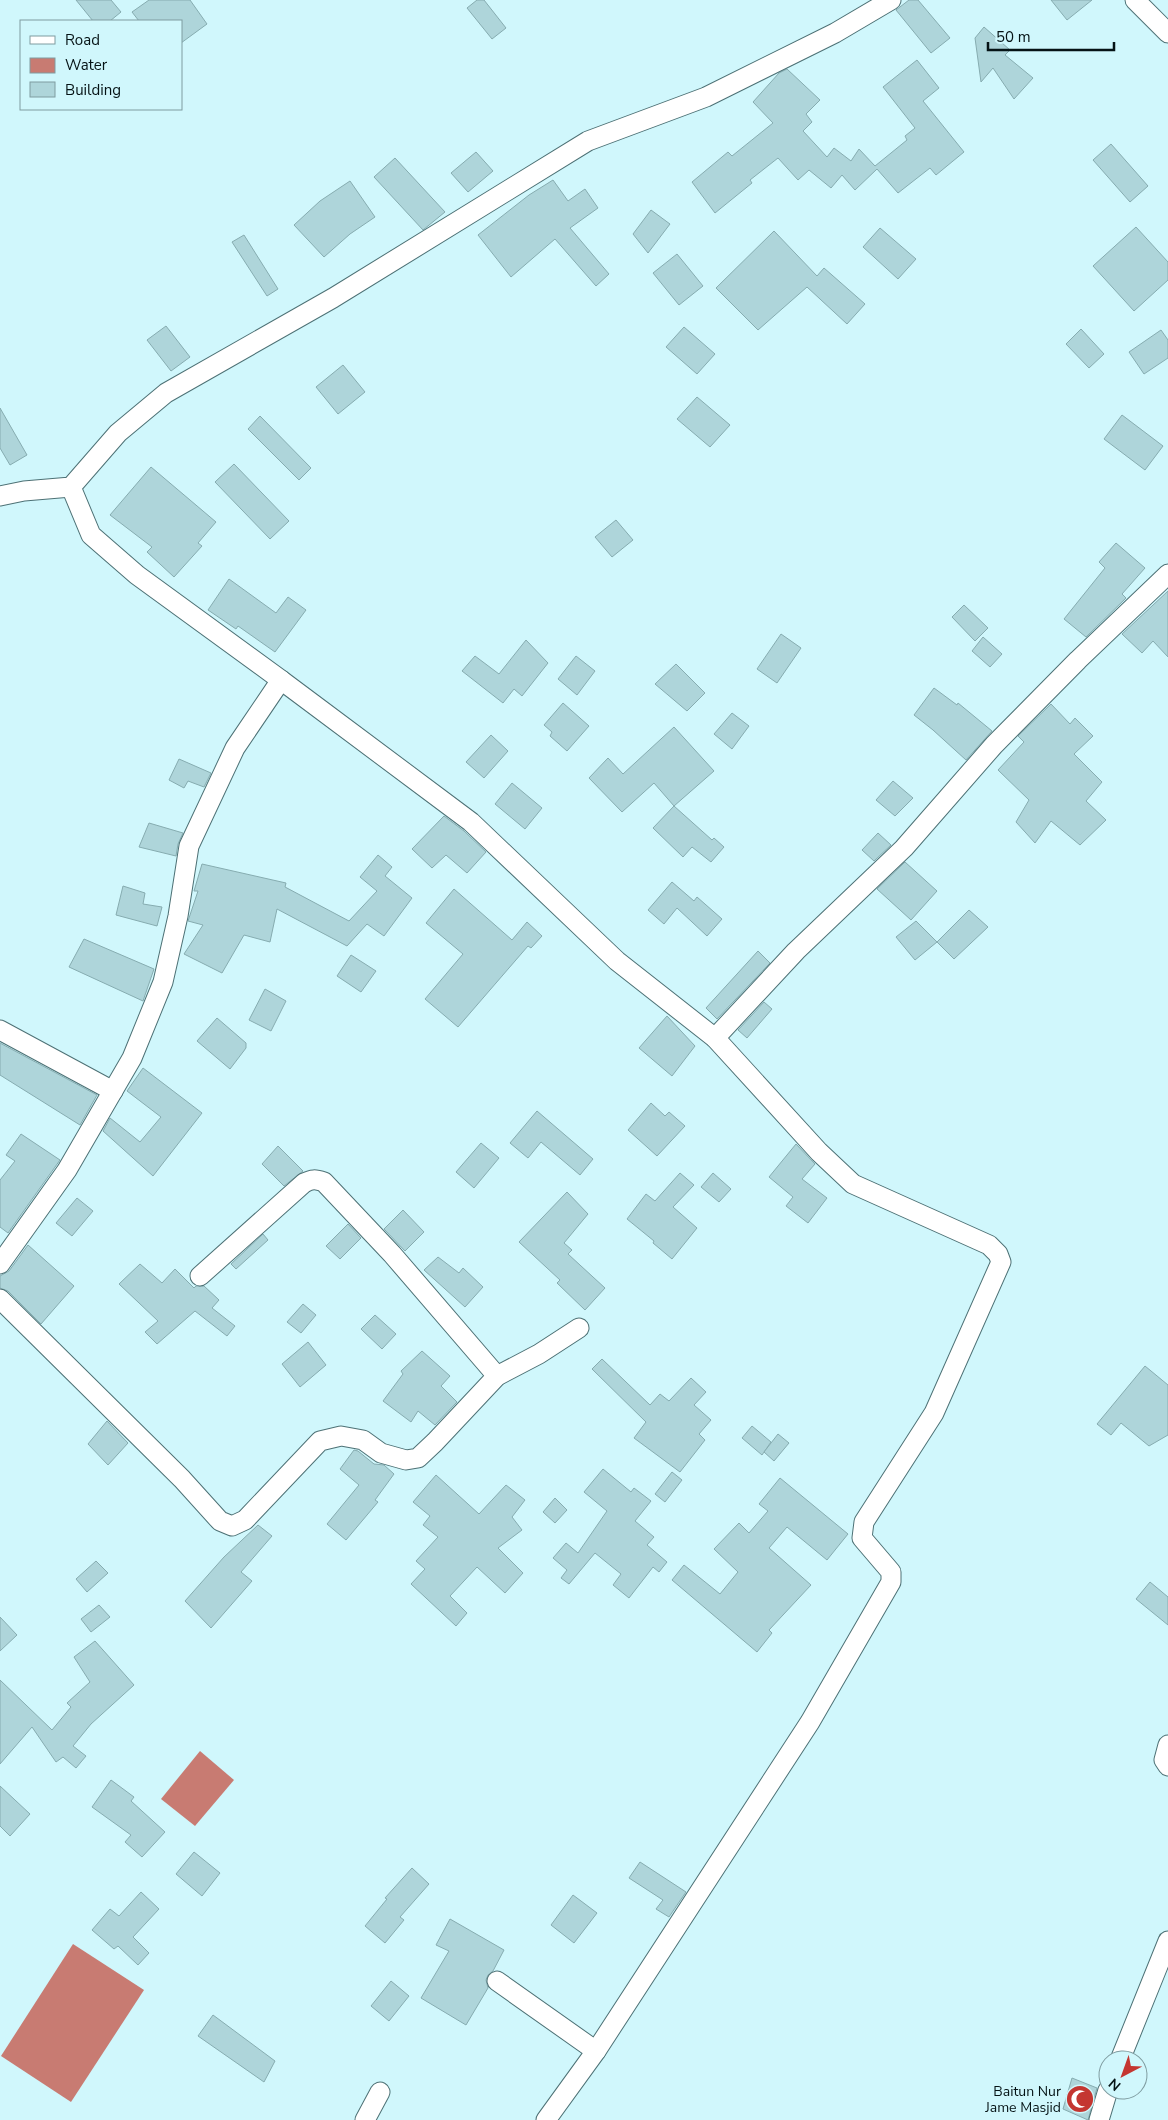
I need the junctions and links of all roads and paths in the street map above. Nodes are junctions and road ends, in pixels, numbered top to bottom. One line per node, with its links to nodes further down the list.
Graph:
1 (891, 0): 4 (street)
2 (1134, 0): 3 (street)
3 (1168, 33)
4 (71, 487): 5 (street); 7 (street)
5 (0, 496)
6 (1168, 574): 9 (street)
7 (281, 680): 9 (street); 10 (street)
8 (0, 1030): 10 (street)
9 (715, 1038): 21 (street)
10 (113, 1091): 11 (street)
11 (0, 1264)
12 (200, 1276): 15 (street)
13 (0, 1299): 15 (street)
14 (579, 1328): 15 (street)
15 (497, 1376)
16 (1168, 1745): 17 (street)
17 (1168, 1766)
18 (1168, 1941): 20 (street)
19 (497, 1981): 21 (street)
20 (1124, 2050)
21 (596, 2051): 25 (street)
22 (380, 2092): 24 (street)
23 (1105, 2100): 26 (street)
24 (365, 2120)
25 (546, 2120)
26 (1099, 2120)

